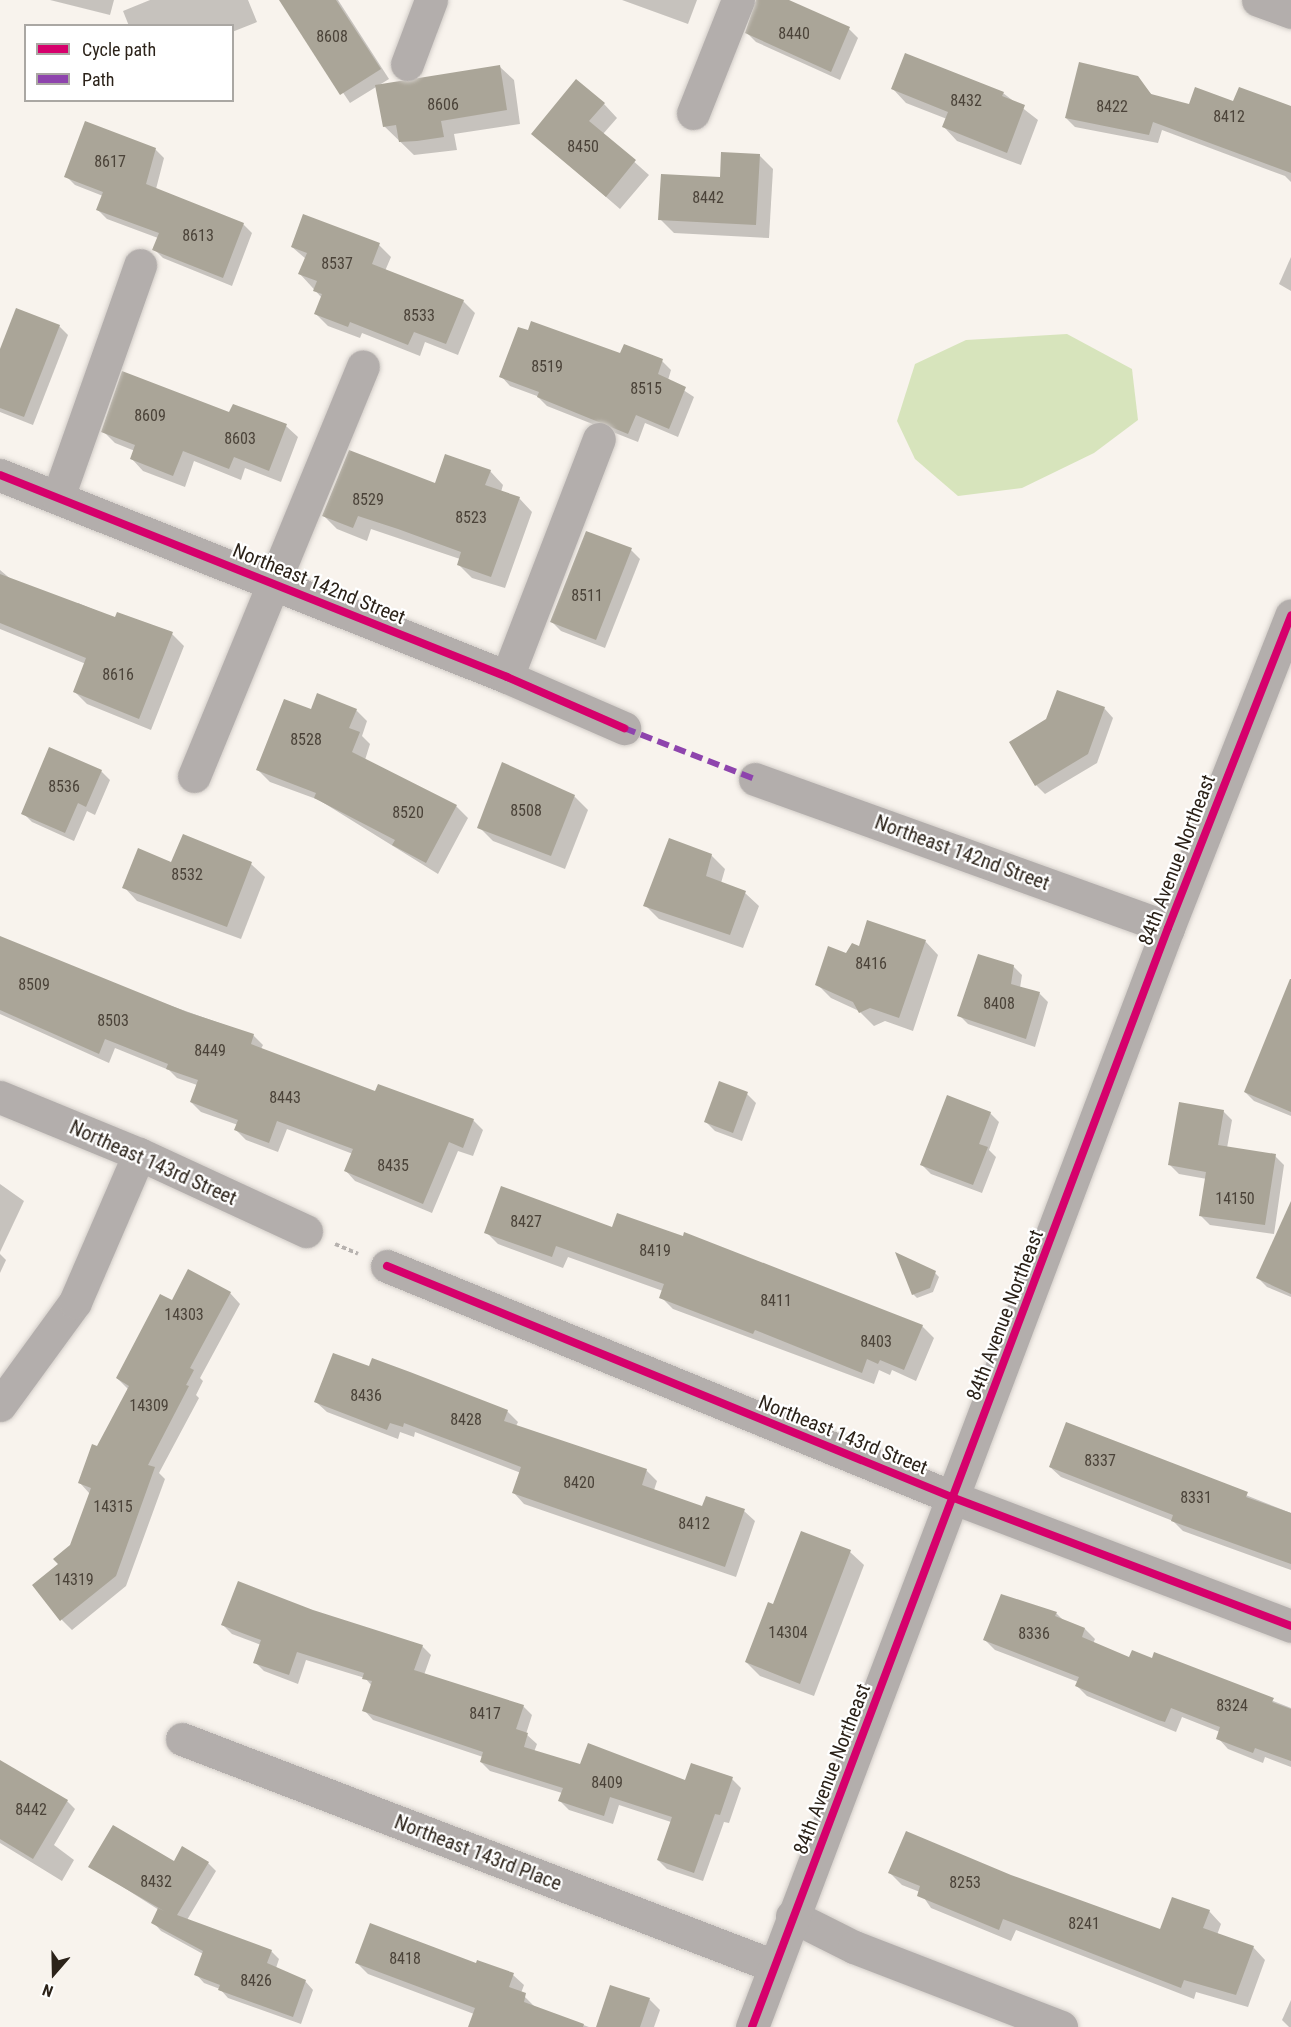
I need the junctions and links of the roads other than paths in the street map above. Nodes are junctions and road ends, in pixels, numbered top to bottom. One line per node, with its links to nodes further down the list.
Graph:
1 (431, 0): 5 (street)
2 (738, 0): 6 (street)
3 (1258, 0): 4 (street)
4 (1291, 12)
5 (407, 64)
6 (693, 113)
7 (140, 265): 11 (street)
8 (363, 366): 12 (street)
9 (599, 439): 14 (street)
10 (0, 475): 11 (street, Northeast 142nd Street)
11 (58, 496): 12 (street, Northeast 142nd Street)
12 (273, 585): 14 (street, Northeast 142nd Street); 16 (street)
13 (1291, 615): 18 (street, 84th Avenue Northeast)
14 (507, 676): 15 (street, Northeast 142nd Street)
15 (624, 728)
16 (194, 777)
17 (755, 779): 18 (street, Northeast 142nd Street)
18 (1168, 928): 24 (street, 84th Avenue Northeast)
19 (0, 1097): 20 (street, Northeast 143rd Street)
20 (139, 1154): 21 (street, Northeast 143rd Street); 23 (street)
21 (306, 1231)
22 (387, 1266): 24 (street, Northeast 143rd Street)
23 (0, 1405)
24 (954, 1498): 25 (street, Northeast 143rd Street); 27 (street, 84th Avenue Northeast)
25 (1291, 1626)
26 (182, 1739): 28 (street, Northeast 143rd Place)
27 (792, 1916): 28 (street, 84th Avenue Northeast); 30 (street)
28 (774, 1966): 29 (street, 84th Avenue Northeast)
29 (752, 2027)
30 (1060, 2027)

